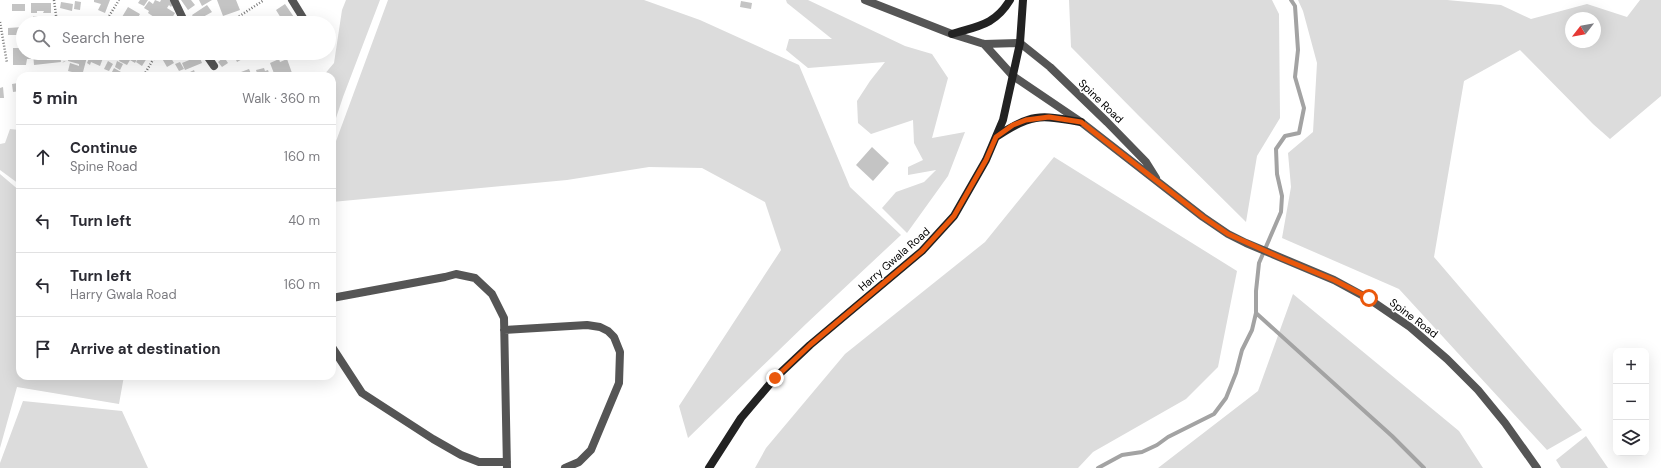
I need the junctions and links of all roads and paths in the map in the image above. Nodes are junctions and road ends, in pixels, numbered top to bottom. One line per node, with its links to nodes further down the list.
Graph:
1 (54, 0): 9 (path)
2 (118, 0): 10 (path)
3 (174, 0): 11 (street)
4 (264, 0): 12 (path)
5 (292, 0): 13 (street)
6 (865, 0): 15 (street)
7 (1010, 0): 15 (main road)
8 (1023, 0): 16 (main road, Harry Gwala Road)
9 (57, 16)
10 (109, 16)
11 (182, 16)
12 (240, 16)
13 (302, 16)
14 (0, 22): 20 (path)
15 (952, 34): 17 (street)
16 (1020, 43): 17 (street); 23 (main road, Harry Gwala Road); 26 (street, Spine Road)
17 (984, 44): 23 (street, Spine Road)
18 (153, 60): 22 (path)
19 (210, 60): 21 (street)
20 (6, 63)
21 (214, 66)
22 (145, 72)
23 (1013, 76): 24 (street, Spine Road); 25 (main road, Harry Gwala Road)
24 (1081, 122): 25 (main road); 26 (street, Spine Road)
25 (996, 137): 32 (main road, Harry Gwala Road)
26 (1159, 182): 33 (street, Spine Road)
27 (336, 297): 28 (street)
28 (504, 330): 30 (street); 31 (street)
29 (336, 353): 30 (street)
30 (507, 465)
31 (565, 468)
32 (708, 468)
33 (1537, 468)

